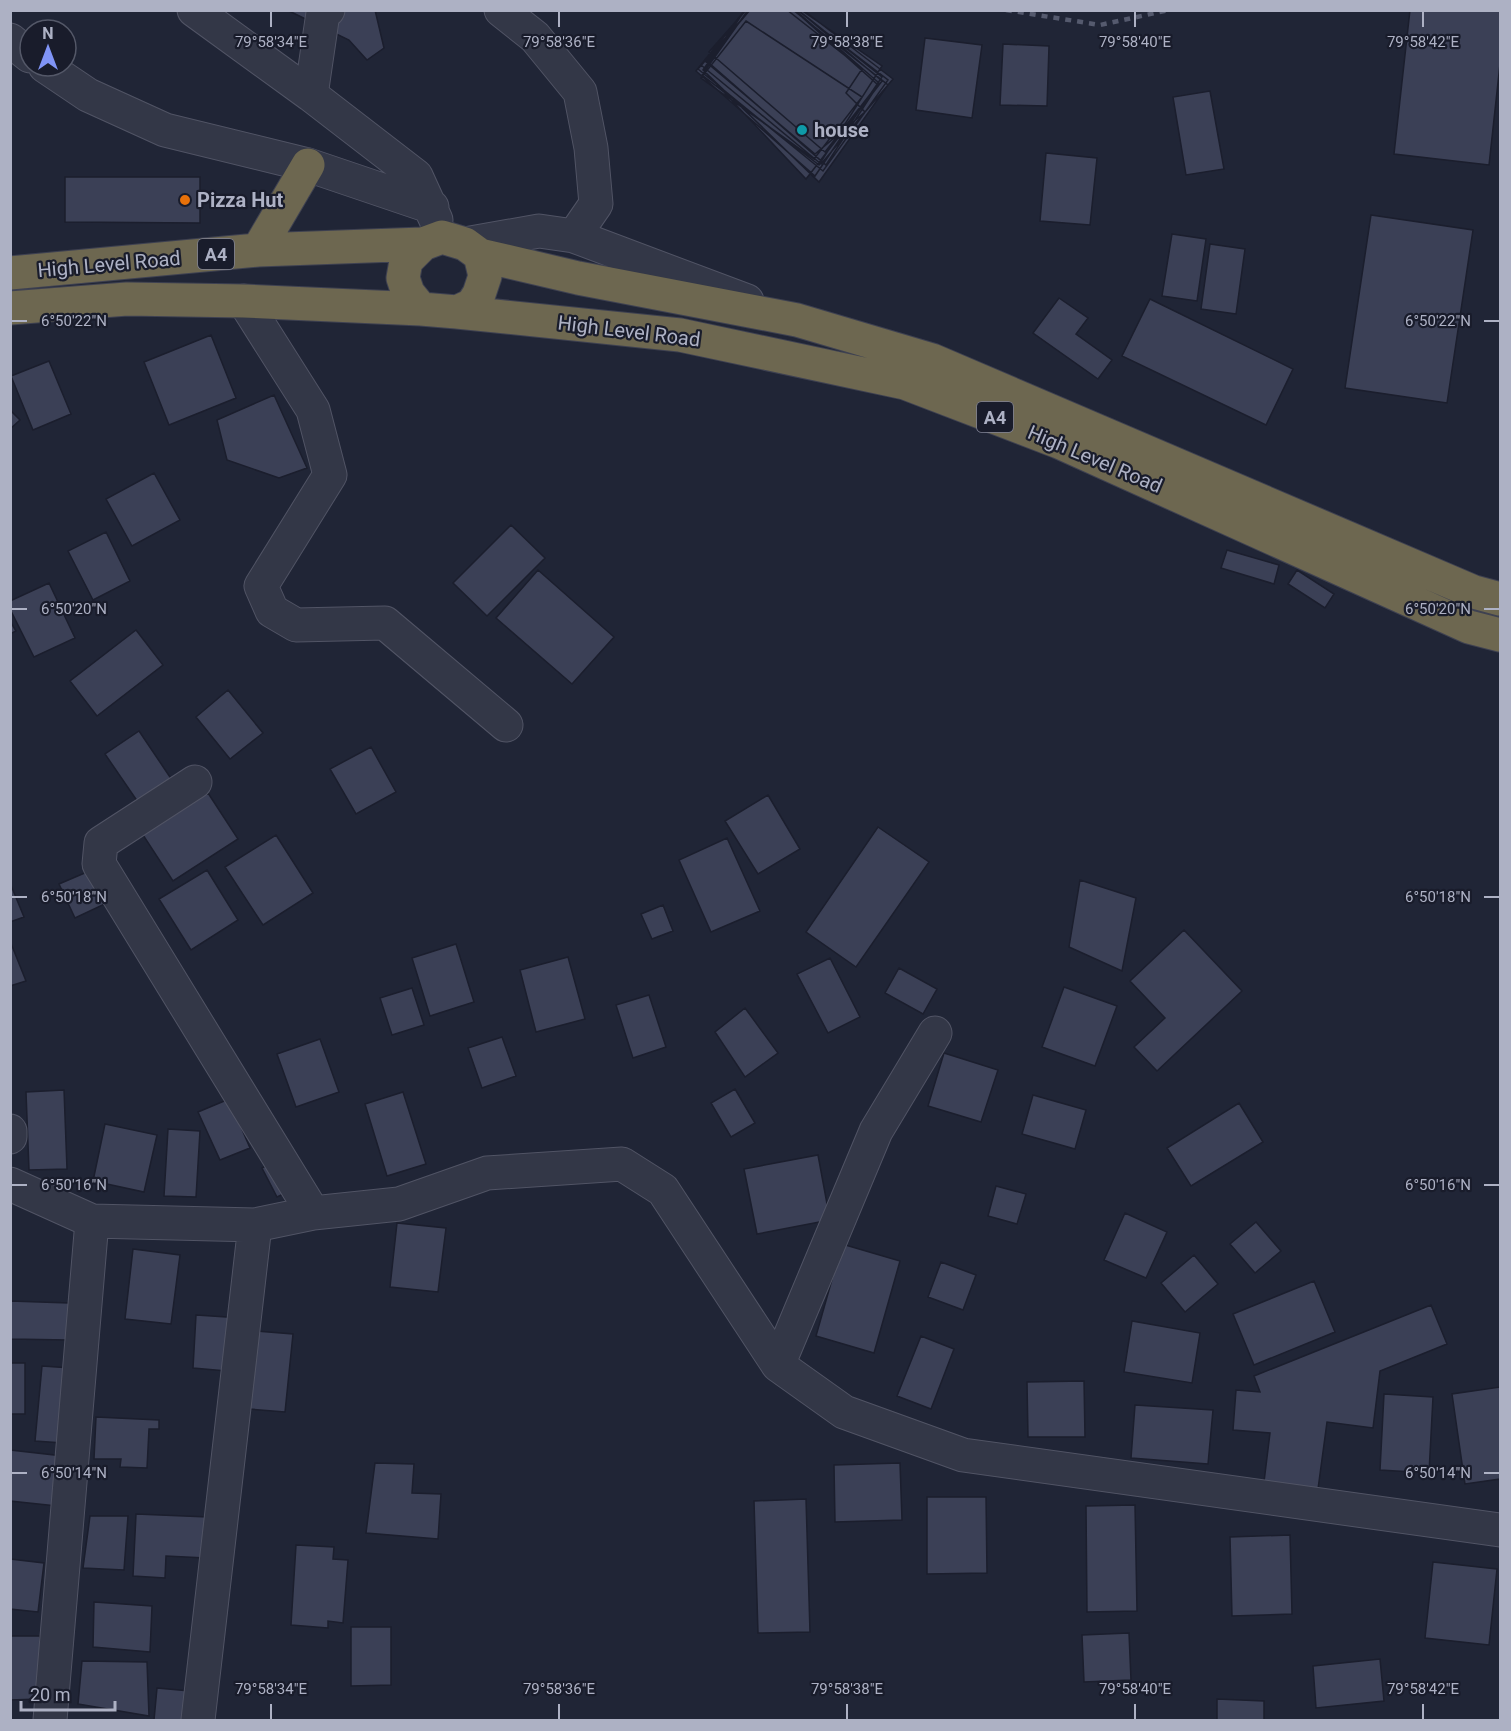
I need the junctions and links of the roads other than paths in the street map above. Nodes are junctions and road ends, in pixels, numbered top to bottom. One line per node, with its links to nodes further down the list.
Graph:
1 (194, 10): 5 (street)
2 (328, 10): 5 (street)
3 (501, 10): 7 (street)
4 (63, 78): 6 (street)
5 (311, 95): 8 (street)
6 (308, 165): 8 (street); 9 (highway)
7 (574, 236): 8 (street); 15 (street)
8 (448, 238): 9 (highway, High Level Road / A4); 13 (highway); 14 (highway); 15 (highway, High Level Road / A4)
9 (258, 250): 10 (highway, High Level Road / A4)
10 (10, 273)
11 (244, 301): 12 (highway, High Level Road); 13 (highway, High Level Road); 18 (street)
12 (10, 308)
13 (421, 309): 14 (highway)
14 (457, 312): 17 (highway, High Level Road / A4)
15 (797, 320): 16 (highway, High Level Road / A4)
16 (1500, 599)
17 (1500, 635)
18 (506, 725)
19 (195, 782): 24 (street)
20 (935, 1033): 27 (street)
21 (10, 1131): 22 (street)
22 (10, 1137)
23 (10, 1184): 25 (street)
24 (313, 1213): 26 (street); 27 (street)
25 (92, 1221): 26 (street); 29 (street)
26 (255, 1225): 30 (street)
27 (778, 1365): 28 (street)
28 (1500, 1530)
29 (50, 1720)
30 (198, 1720)

